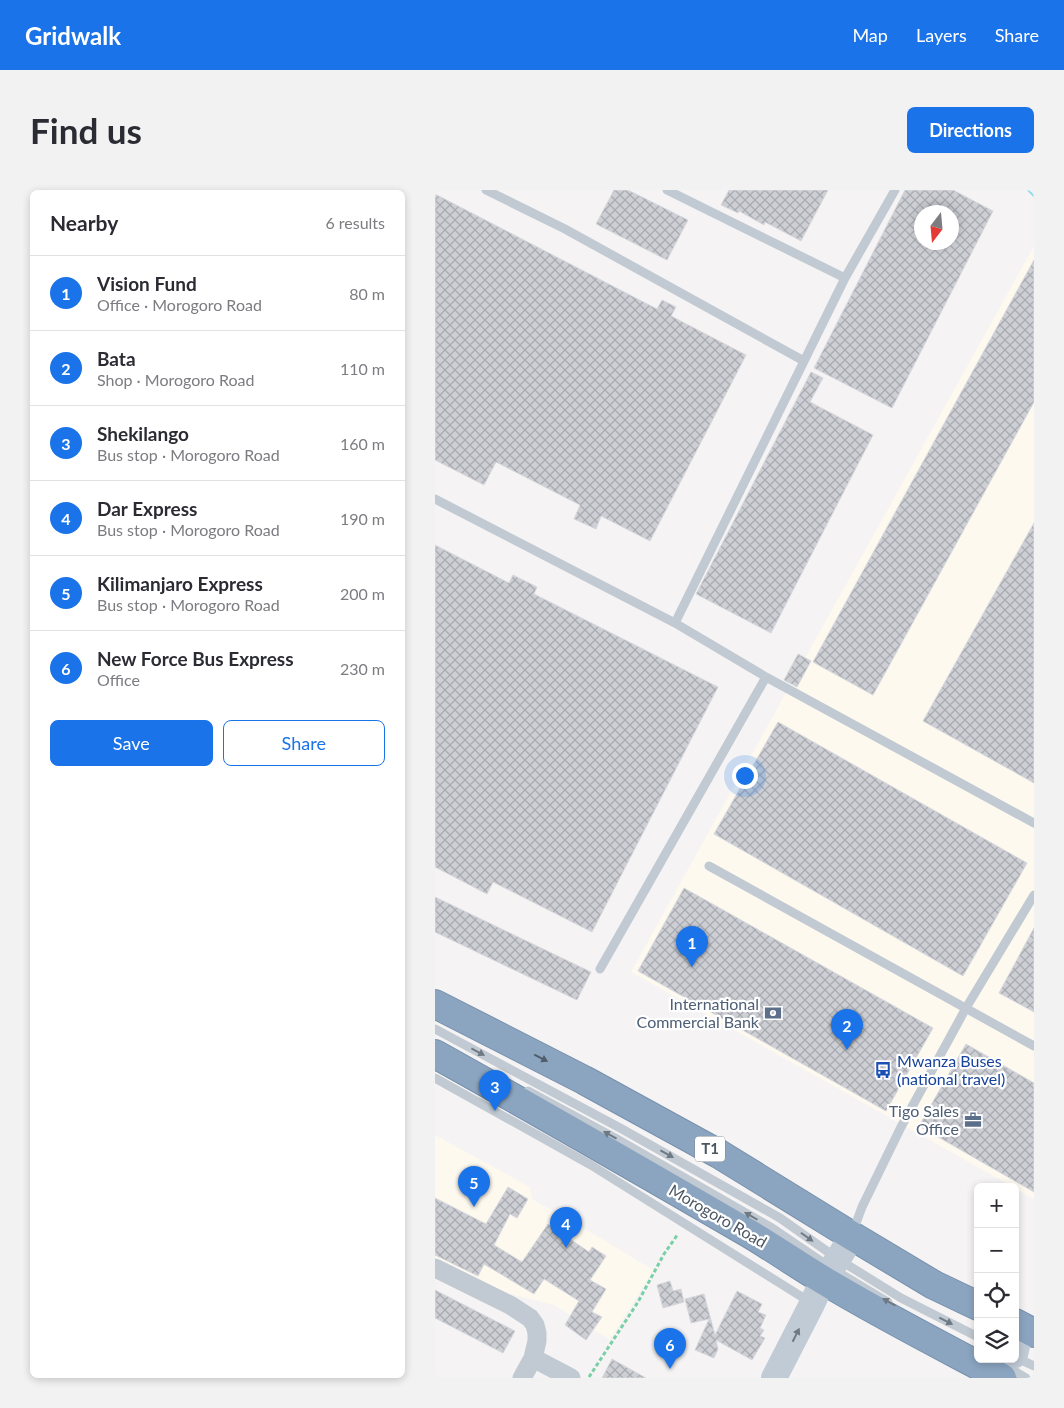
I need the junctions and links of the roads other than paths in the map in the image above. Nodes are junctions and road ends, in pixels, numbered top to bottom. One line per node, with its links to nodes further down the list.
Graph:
1 (486, 190): 5 (lane)
2 (667, 190): 4 (lane)
3 (895, 190): 4 (lane)
4 (845, 278): 5 (lane)
5 (804, 361): 7 (lane)
6 (435, 499): 7 (lane)
7 (675, 623): 8 (lane)
8 (766, 677): 9 (lane); 12 (lane)
9 (1034, 823)
10 (709, 866): 14 (lane)
11 (1034, 895): 14 (lane)
12 (600, 969)
13 (435, 1004): 21 (highway, Morogoro Road / T1, one-way to 21)
14 (966, 1008): 16 (lane); 21 (lane)
15 (435, 1029): 21 (lane, Morogoro Road, one-way to 21)
16 (1034, 1046)
17 (435, 1054): 19 (highway, Morogoro Road / T1)
18 (435, 1078): 19 (lane)
19 (528, 1112): 21 (highway, Morogoro Road / T1); 21 (lane)
20 (435, 1268): 26 (street)
21 (831, 1270): 22 (highway, Morogoro Road / T1); 23 (lane, Morogoro Road, one-way to 21); 25 (lane, Morogoro Road, one-way to 25); 27 (highway, Morogoro Road / T1); 30 (main road, one-way to 21)
22 (974, 1304)
23 (895, 1306)
24 (1022, 1327): 27 (main road)
25 (974, 1335)
26 (533, 1358): 28 (street); 29 (street)
27 (1012, 1366)
28 (521, 1378)
29 (571, 1378)
30 (774, 1378)

